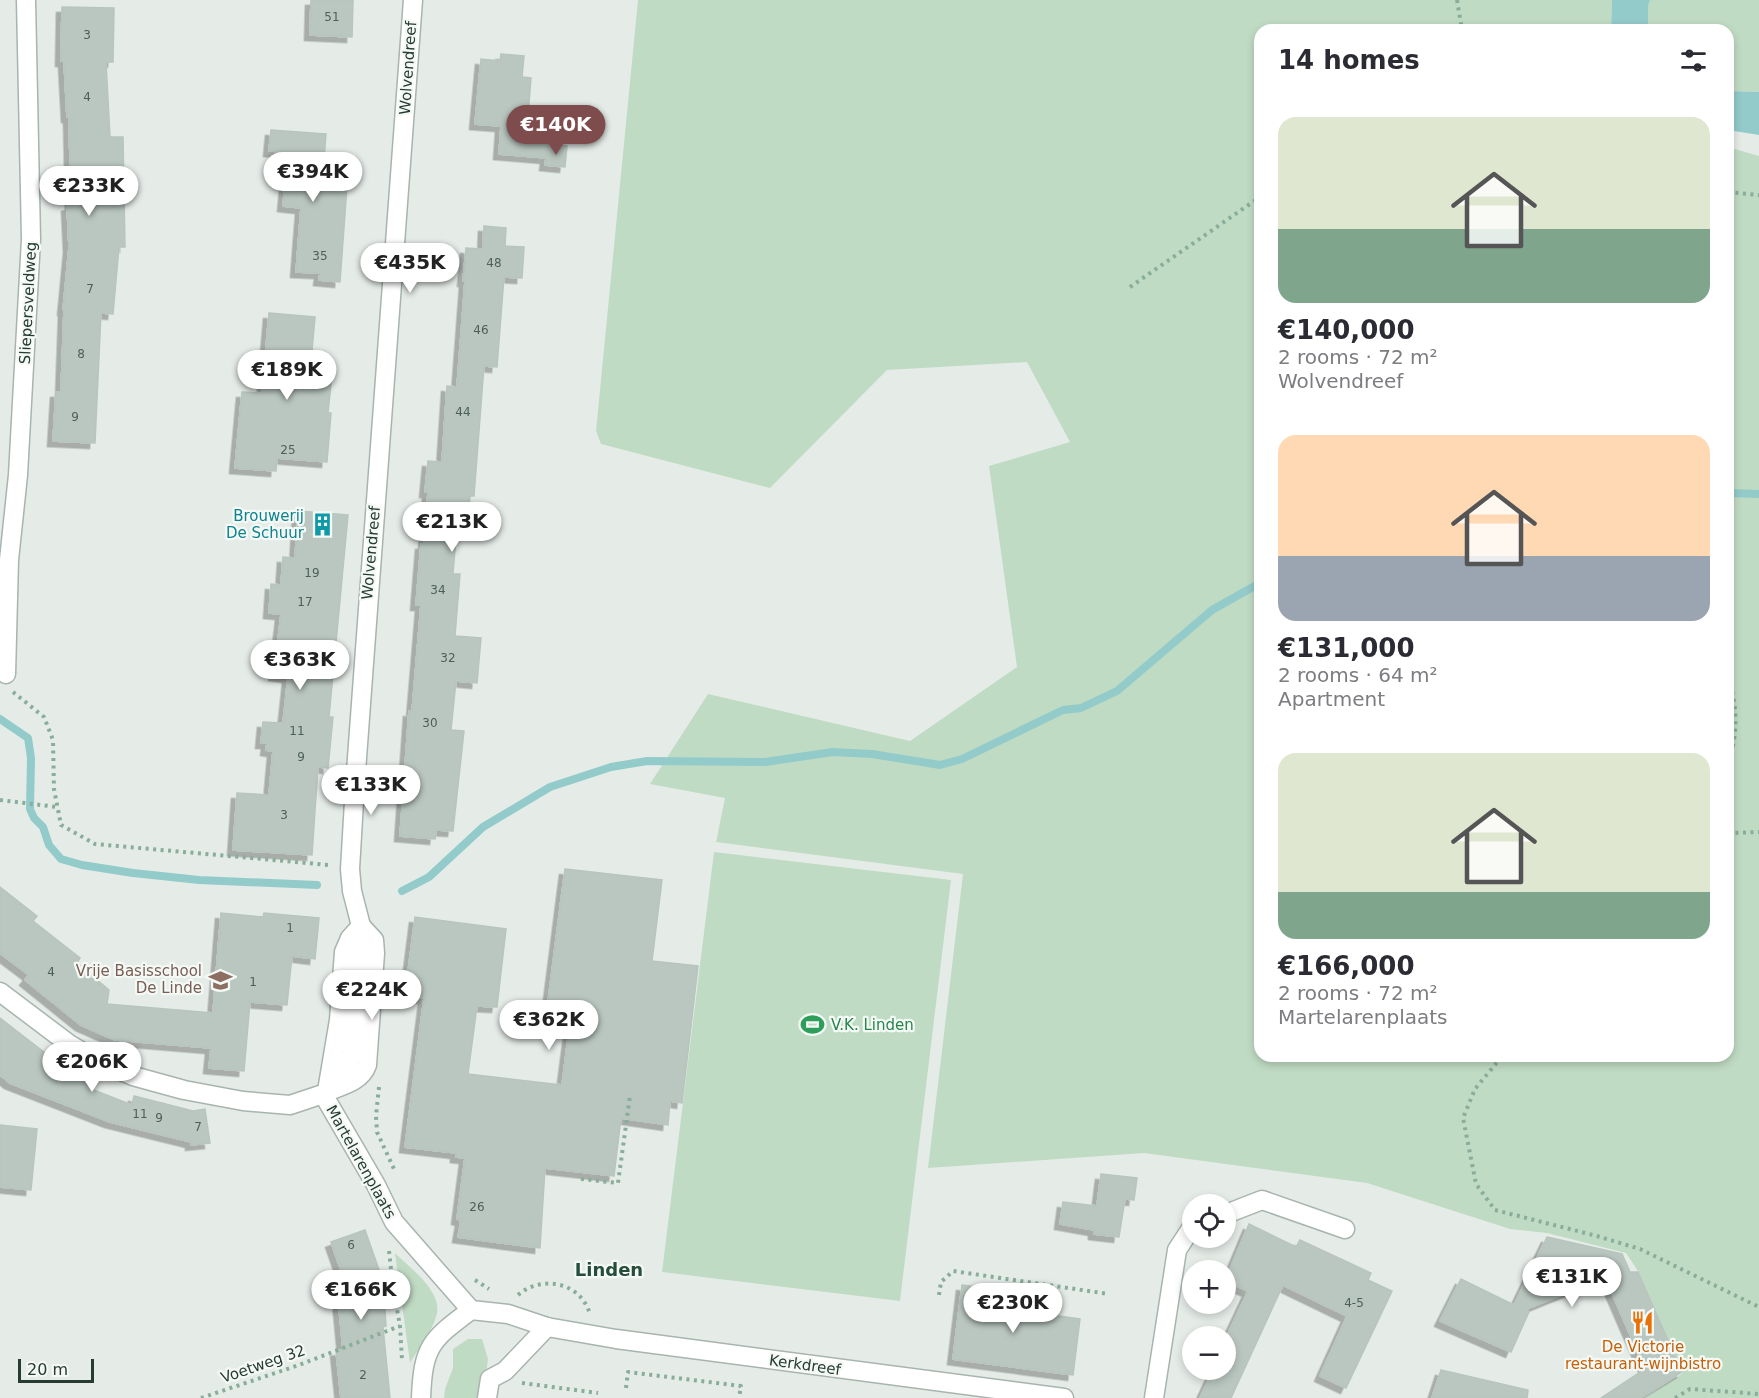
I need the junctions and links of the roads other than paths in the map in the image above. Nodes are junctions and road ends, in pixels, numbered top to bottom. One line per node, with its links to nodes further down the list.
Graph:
1 (26, 0): 3 (street, Sliepersveldweg)
2 (413, 0): 6 (street, Wolvendreef)
3 (5, 557): 4 (street, Sliepersveldweg)
4 (6, 674)
5 (0, 992): 6 (street)
6 (325, 1093): 10 (street, Martelarenplaats)
7 (1236, 1210): 8 (street)
8 (1345, 1229)
9 (1182, 1242): 15 (street)
10 (471, 1310): 11 (street); 12 (street)
11 (546, 1326): 13 (street); 14 (street, Kerkdreef)
12 (421, 1398)
13 (487, 1398)
14 (1064, 1398)
15 (1154, 1398)

